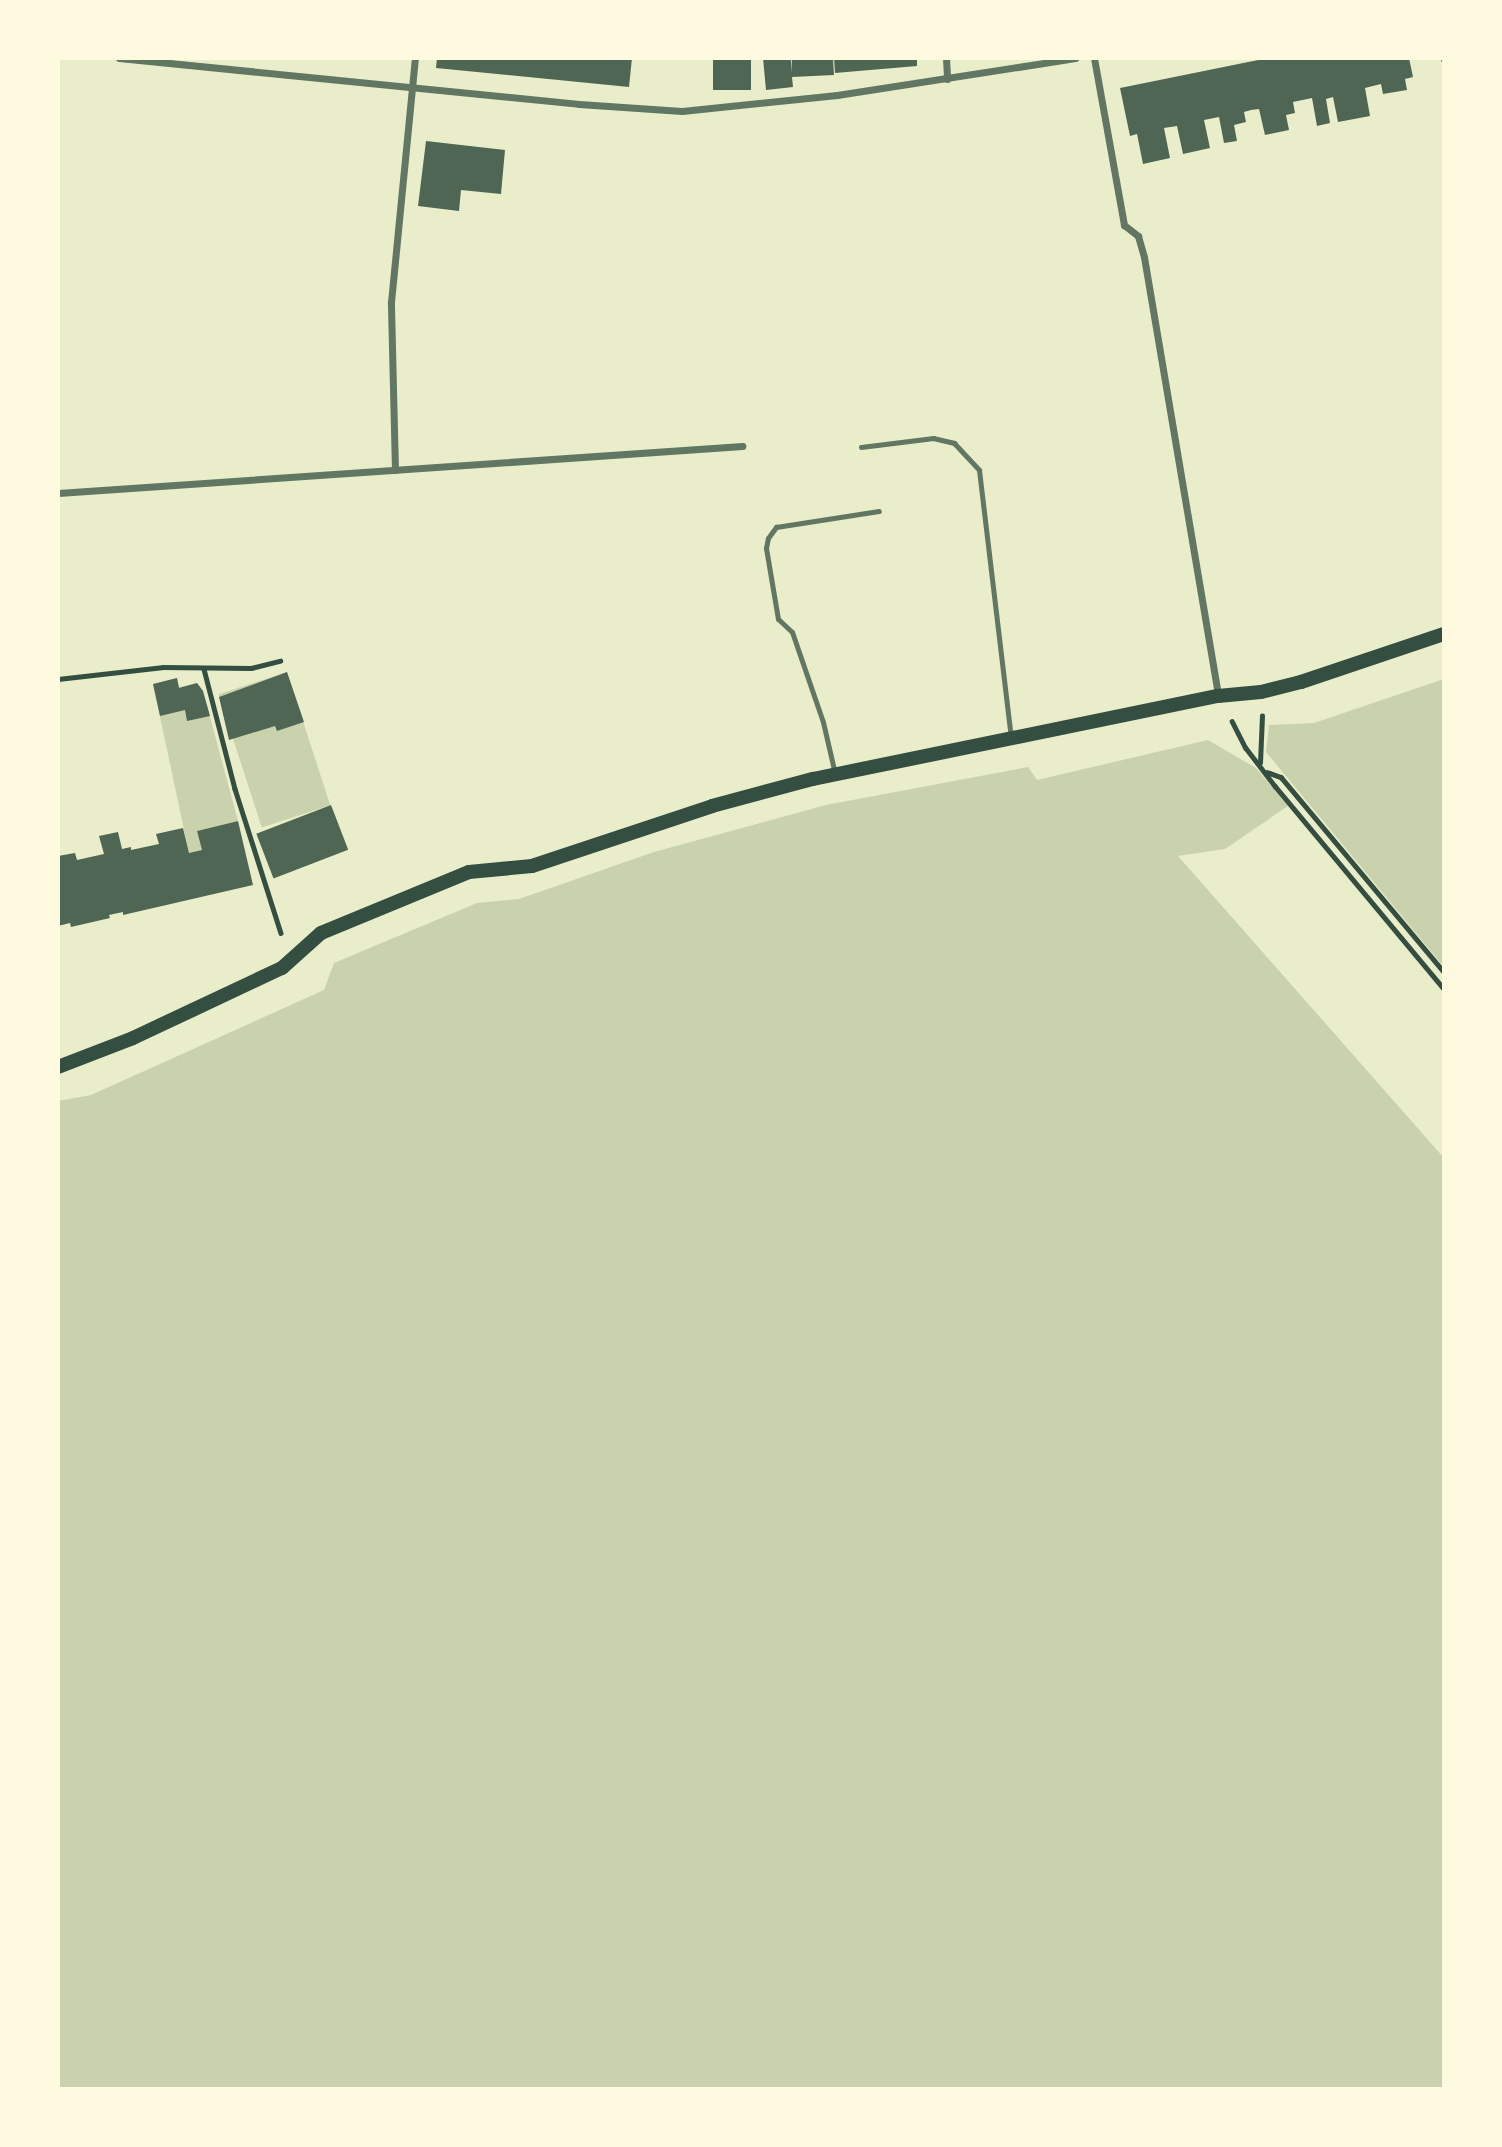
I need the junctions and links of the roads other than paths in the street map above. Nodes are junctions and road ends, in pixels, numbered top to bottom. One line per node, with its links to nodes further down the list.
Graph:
1 (119, 58): 7 (street)
2 (415, 58): 7 (street)
3 (946, 58): 6 (street)
4 (1075, 58): 6 (street)
5 (1094, 58): 14 (street)
6 (947, 79): 7 (street)
7 (414, 87): 10 (street)
8 (742, 446): 10 (street)
9 (861, 447): 15 (lane)
10 (395, 470): 11 (street)
11 (58, 493)
12 (879, 511): 16 (lane)
13 (1444, 634): 14 (main road)
14 (1218, 696): 15 (main road)
15 (1012, 740): 16 (main road)
16 (835, 774): 17 (main road)
17 (58, 1067)

